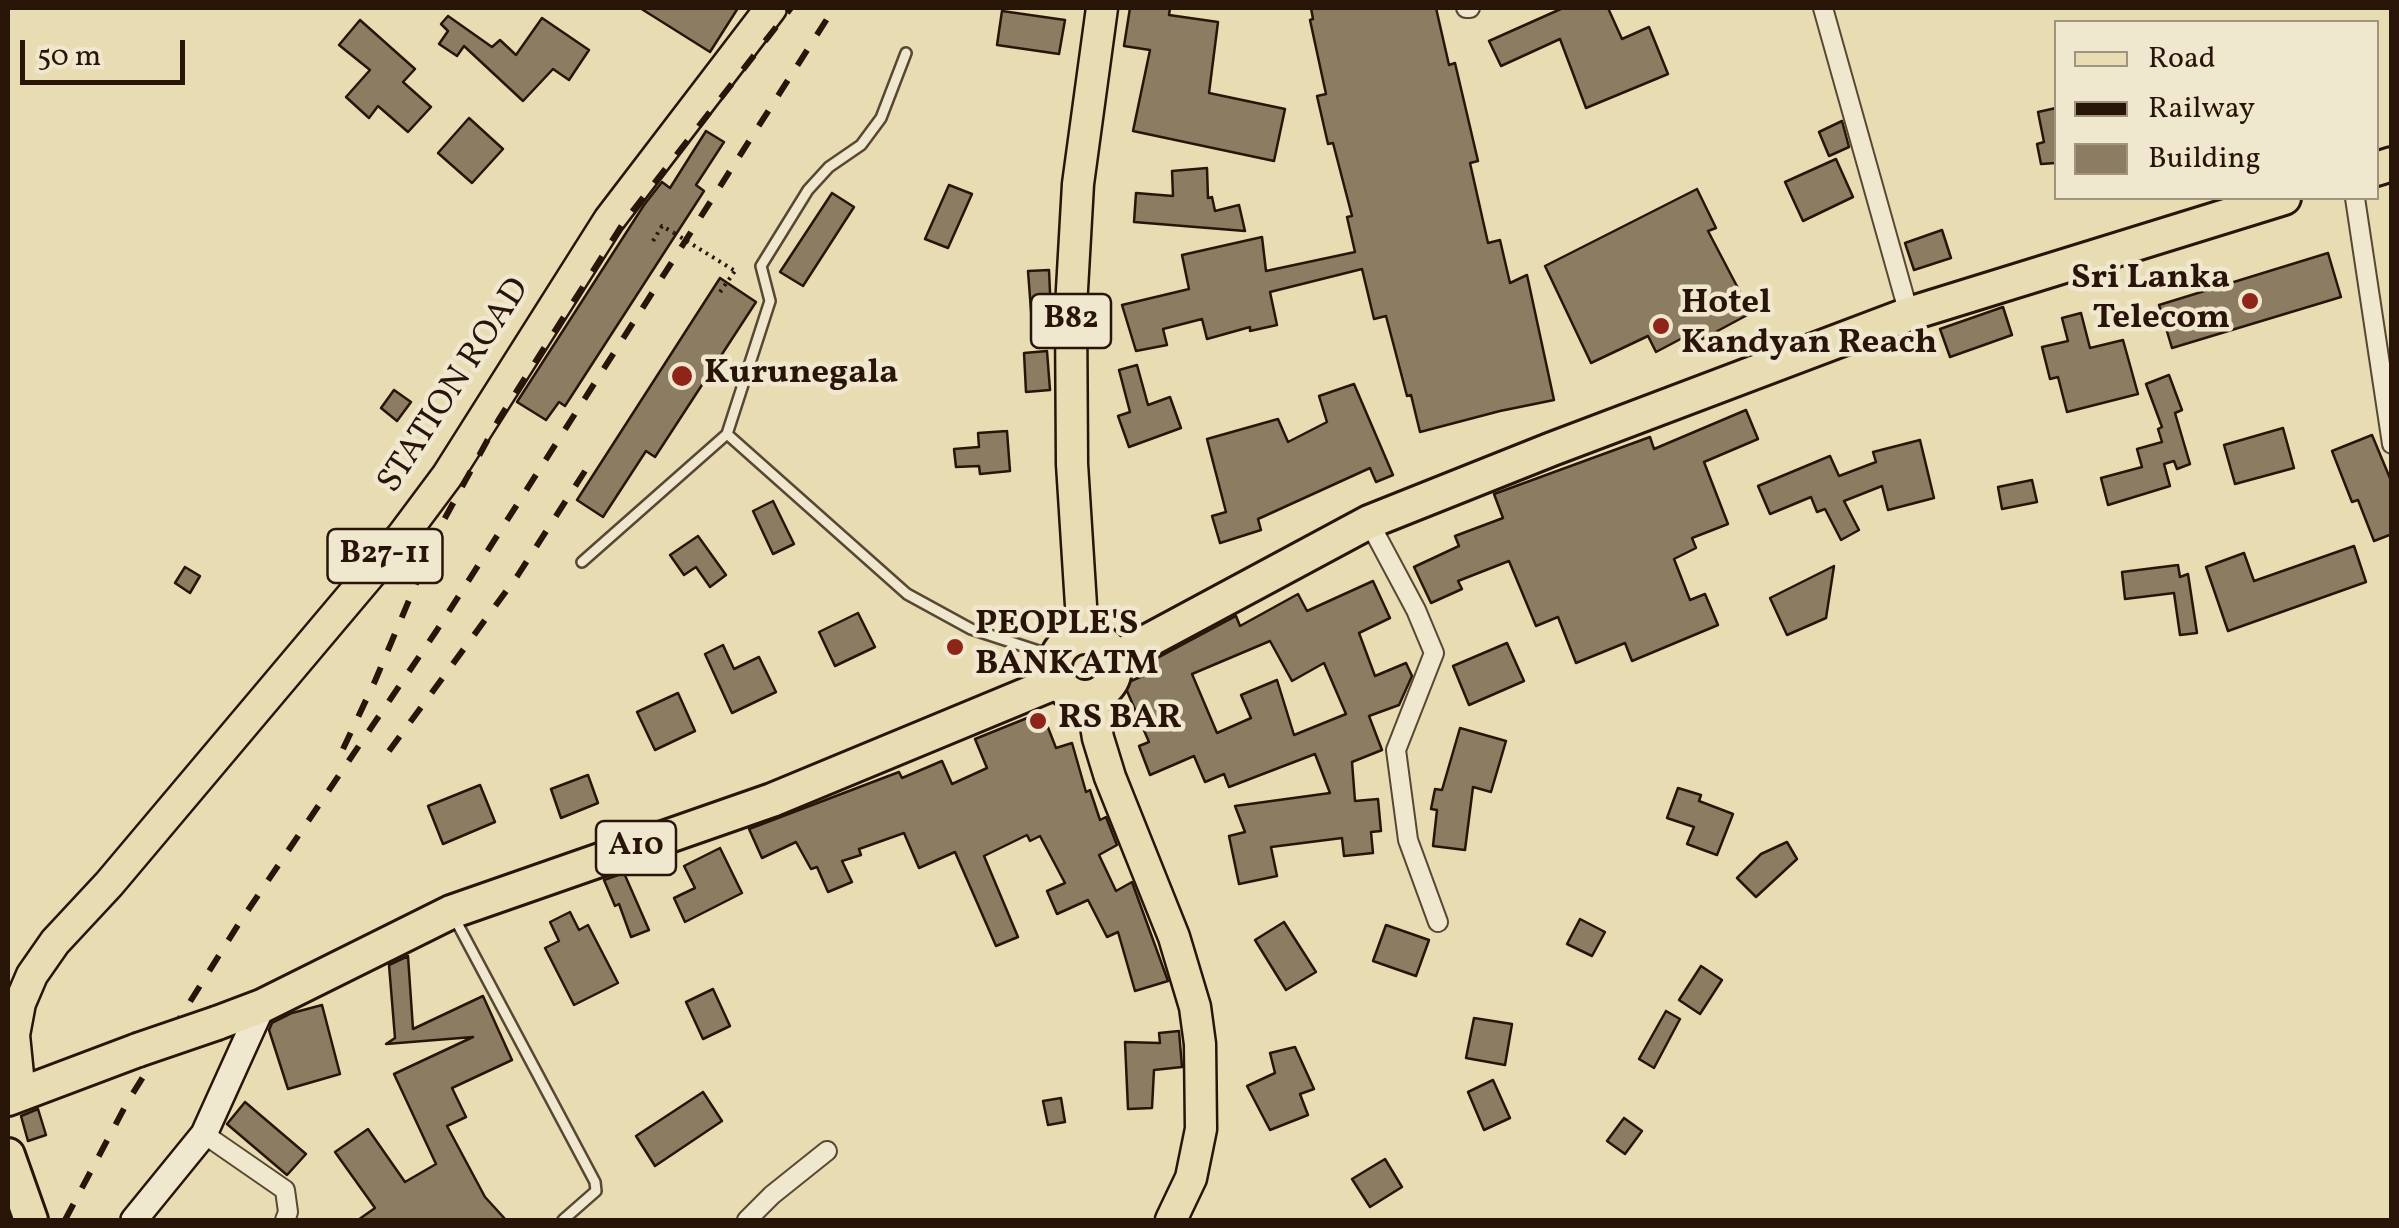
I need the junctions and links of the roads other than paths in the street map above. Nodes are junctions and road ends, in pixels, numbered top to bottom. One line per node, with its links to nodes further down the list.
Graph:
1 (771, 8): 19 (main road, STATION ROAD / B27-11)
2 (1102, 8): 12 (main road, B82)
3 (1823, 8): 7 (street)
4 (906, 53): 8 (lane)
5 (2278, 200): 7 (highway)
6 (2356, 200): 9 (street)
7 (1910, 314): 10 (highway)
8 (727, 434): 11 (lane); 14 (lane)
9 (2392, 444)
10 (1369, 522): 13 (highway); 17 (street)
11 (582, 562)
12 (1083, 637): 13 (highway); 14 (highway)
13 (1114, 659): 15 (highway)
14 (1058, 669): 15 (highway); 16 (highway, A10)
15 (1092, 696): 28 (main road)
16 (451, 912): 18 (highway, A10); 26 (lane)
17 (1438, 922)
18 (262, 1006): 19 (highway, A10, bridge); 20 (street)
19 (14, 1097)
20 (204, 1134): 24 (street); 25 (street)
21 (828, 1151): 27 (street)
22 (8, 1155): 23 (highway)
23 (31, 1220)
24 (134, 1220)
25 (285, 1220)
26 (562, 1220)
27 (747, 1220)
28 (1171, 1220)

